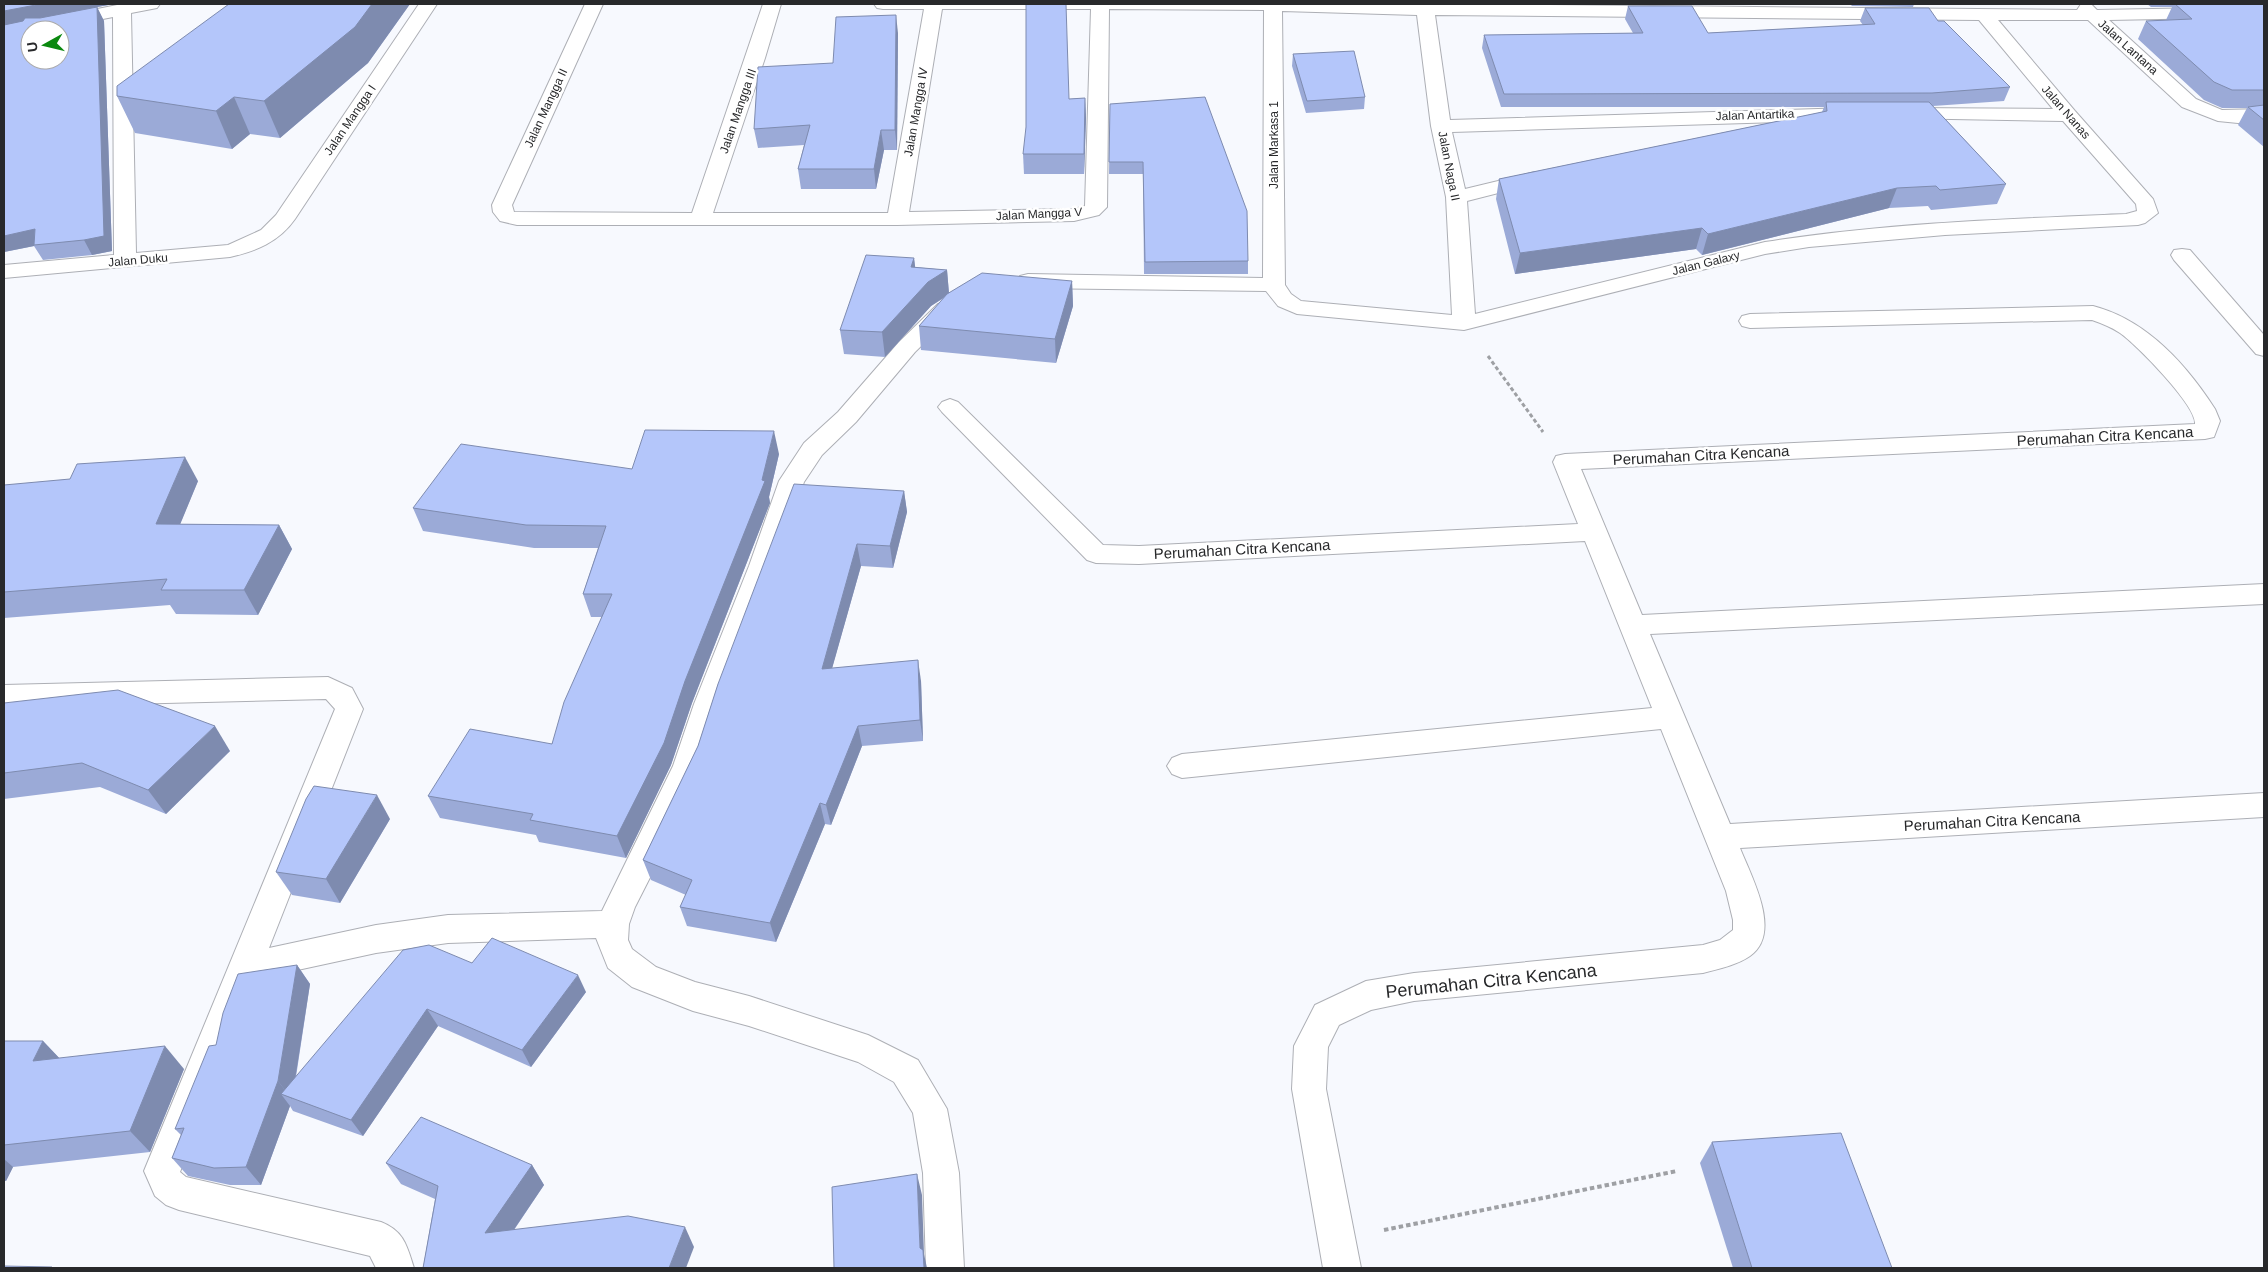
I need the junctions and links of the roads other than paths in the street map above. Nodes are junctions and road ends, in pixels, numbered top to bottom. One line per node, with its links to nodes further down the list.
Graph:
1 (151, 4): 15 (street)
2 (428, 4): 30 (street, Jalan Mangga I)
3 (594, 4): 28 (street, Jalan Mangga II)
4 (772, 4): 28 (street, Jalan Mangga III)
5 (883, 4): 6 (street)
6 (934, 4): 7 (street); 29 (street, Jalan Mangga IV)
7 (1091, 4)
8 (1100, 4): 29 (street, Jalan Mangga V)
9 (1110, 4): 10 (street)
10 (1274, 4): 11 (street); 35 (street, Jalan Markasa 1)
11 (1425, 7): 12 (street); 23 (street, Jalan Naga II)
12 (1596, 7): 13 (street)
13 (1762, 8): 14 (street)
14 (1941, 8): 18 (street)
15 (122, 9): 19 (street); 32 (street)
16 (2086, 9): 17 (street, Jalan Lantana); 18 (street); 22 (street, Jalan Lantana)
17 (2264, 12)
18 (1984, 14): 21 (street, Jalan Nanas)
19 (4, 33)
20 (1801, 114): 21 (street, Jalan Antartika); 23 (street, Jalan Antartika); 24 (street)
21 (2068, 115): 27 (street, Jalan Nanas)
22 (2264, 116)
23 (1442, 126): 26 (street, Jalan Naga II)
24 (1705, 137)
25 (1552, 174): 26 (street)
26 (1456, 197): 38 (street, Jalan Naga II)
27 (2149, 209): 38 (street, Jalan Galaxy)
28 (701, 218): 29 (street)
29 (897, 219)
30 (269, 235): 32 (street, Jalan Duku)
31 (2182, 255): 39 (street)
32 (125, 262): 33 (street, Jalan Duku)
33 (4, 272)
34 (1005, 281): 35 (street)
35 (1274, 285): 38 (street, Jalan Galaxy)
36 (963, 298): 49 (street)
37 (1750, 321): 41 (street, Perumahan Citra Kencana)
38 (1464, 323)
39 (2264, 350)
40 (950, 407): 41 (street, Perumahan Citra Kencana)
41 (1595, 532): 43 (street, Perumahan Citra Kencana)
42 (2264, 594): 43 (street)
43 (1633, 625): 45 (street, Perumahan Citra Kencana)
44 (4, 696): 50 (street)
45 (1670, 717): 46 (street); 48 (street, Perumahan Citra Kencana)
46 (1182, 766)
47 (2264, 805): 48 (street, Perumahan Citra Kencana)
48 (1720, 837): 51 (street, Perumahan Citra Kencana)
49 (613, 924): 50 (street); 53 (street)
50 (244, 967): 52 (street)
51 (1340, 1254)
52 (395, 1268)
53 (945, 1268)

